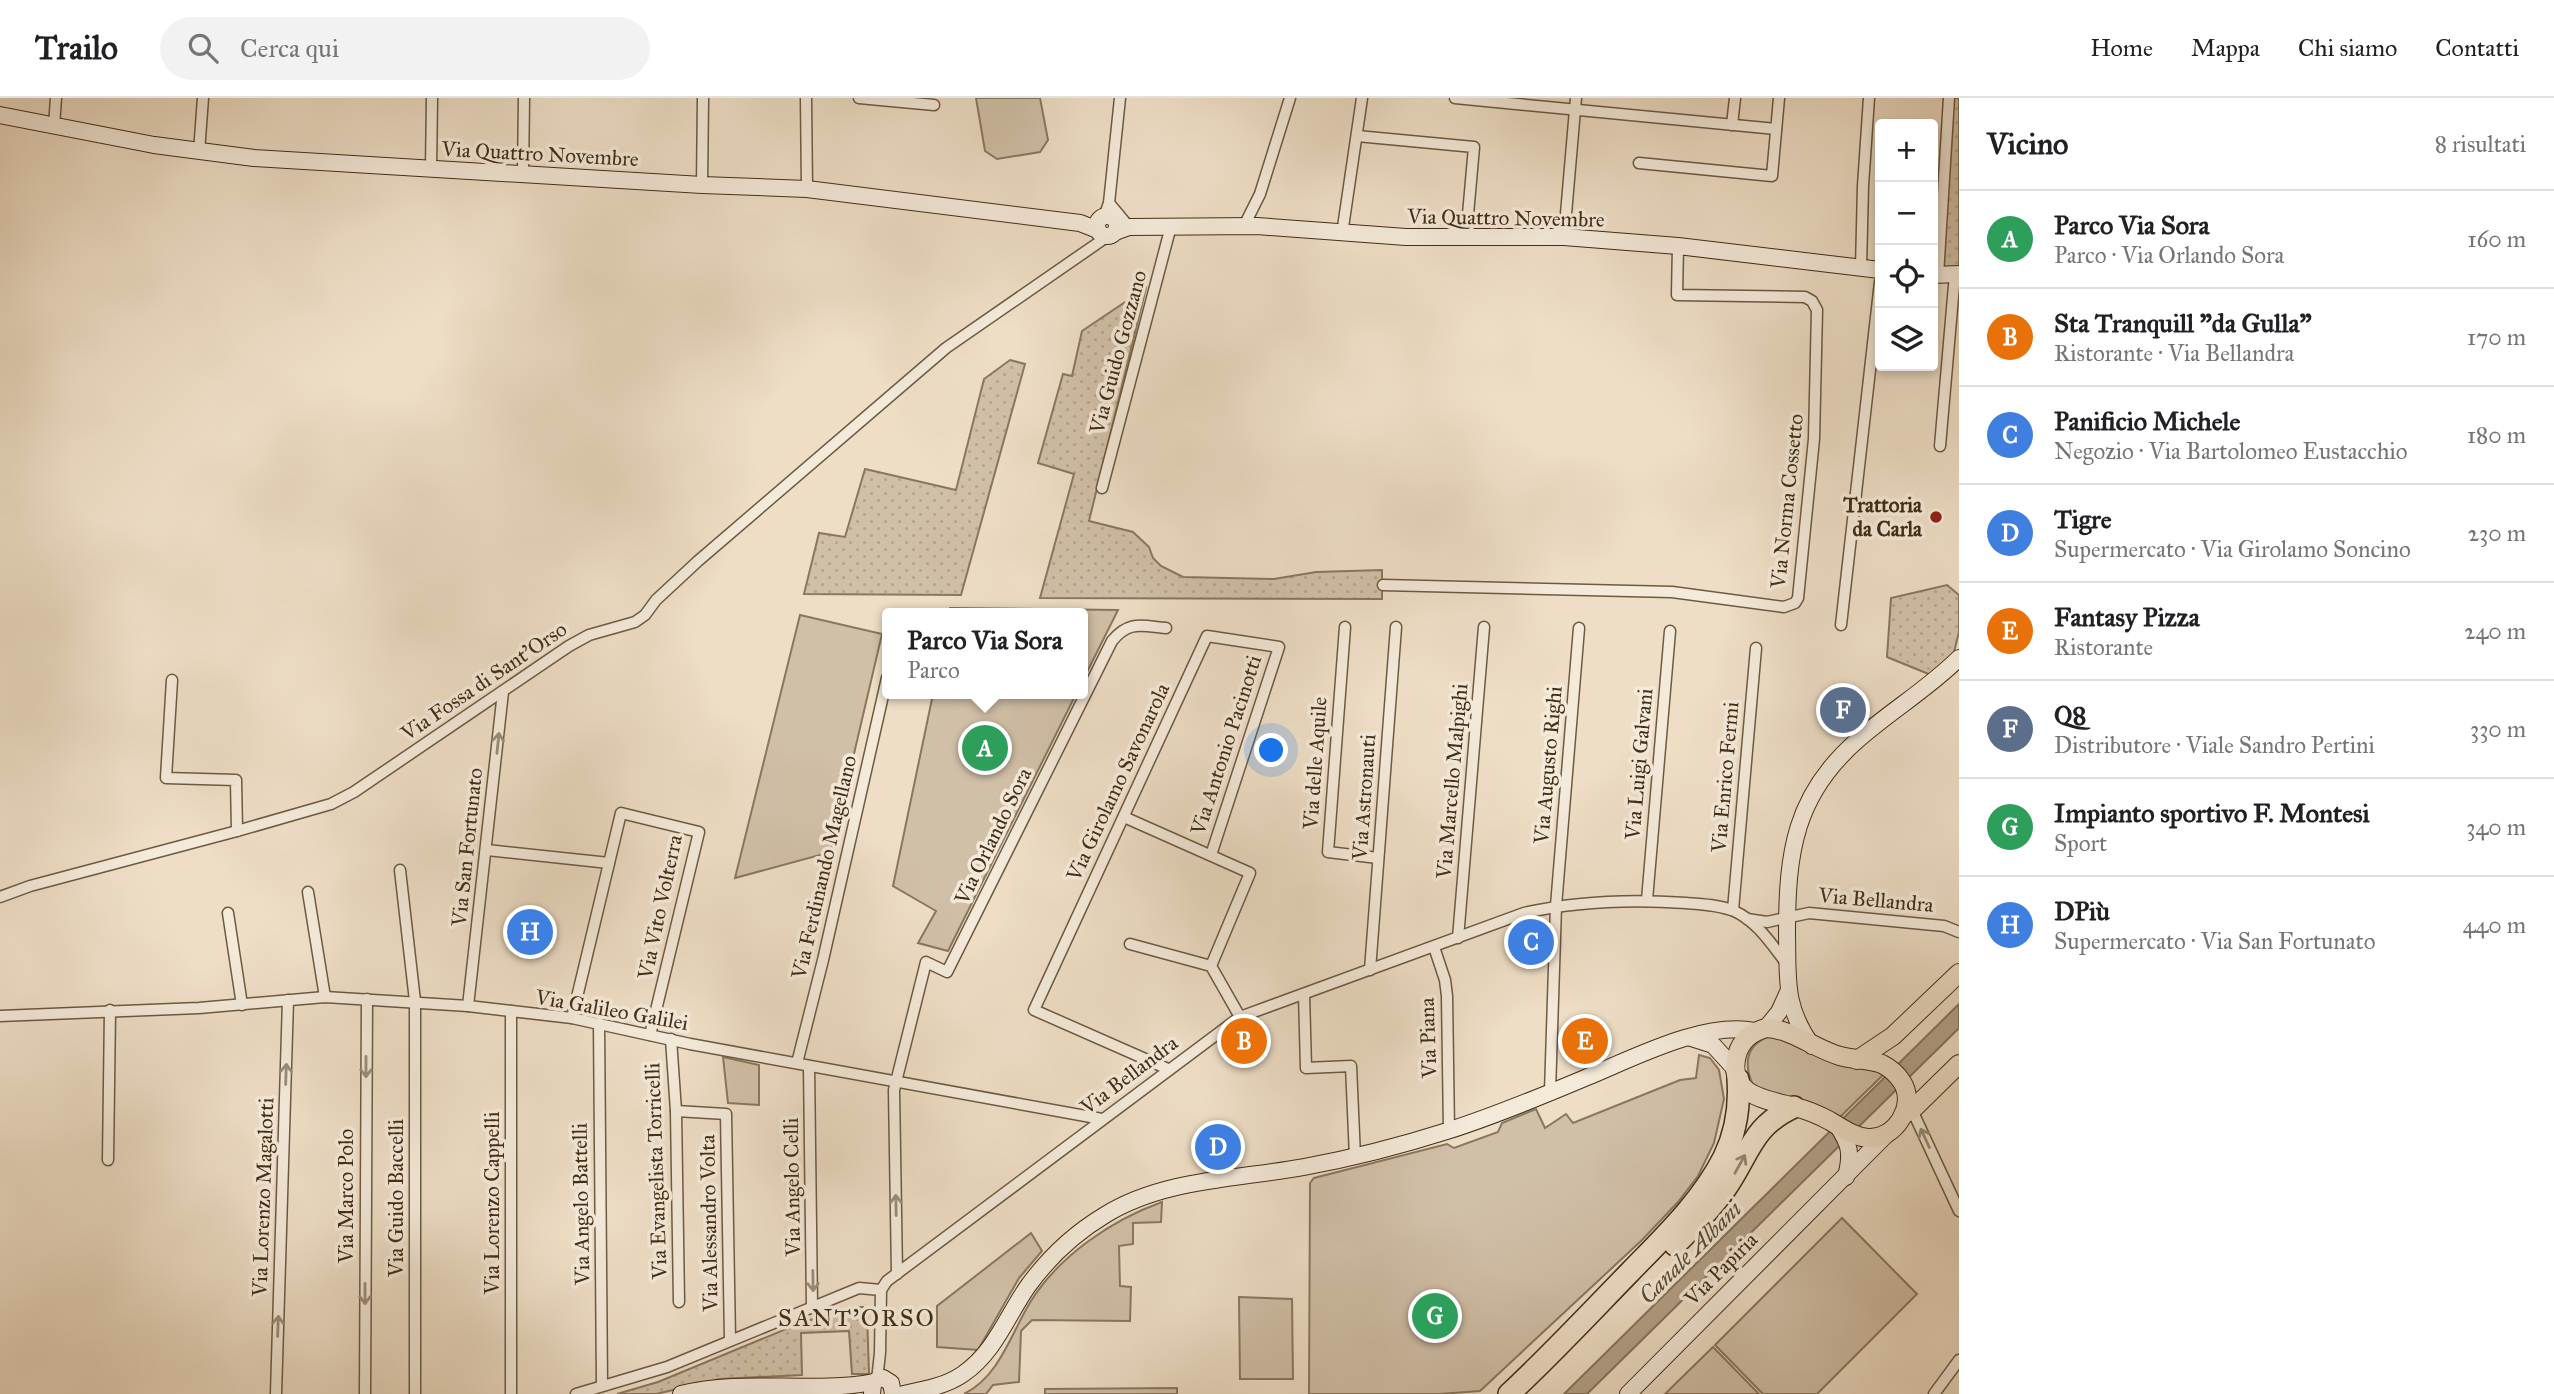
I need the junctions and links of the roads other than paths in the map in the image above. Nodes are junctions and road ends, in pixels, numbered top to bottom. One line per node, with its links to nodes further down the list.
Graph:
1 (56, 98): 20 (street)
2 (203, 98): 23 (street)
3 (432, 98): 25 (street)
4 (524, 98): 26 (street)
5 (703, 98): 27 (street)
6 (806, 98): 28 (street)
7 (859, 98): 17 (street)
8 (1120, 98): 29 (street)
9 (1290, 98): 31 (street)
10 (1362, 98): 22 (street)
11 (1455, 98): 16 (street)
12 (1735, 98): 19 (street)
13 (1779, 98): 21 (street)
14 (1869, 98): 37 (street)
15 (1949, 98): 35 (street)
16 (1576, 104): 19 (street); 34 (street)
17 (934, 105)
18 (0, 115): 20 (main road, Via Quattro Novembre)
19 (1732, 125): 21 (street)
20 (54, 126): 23 (main road, Via Quattro Novembre)
21 (1776, 129): 24 (street)
22 (1357, 136): 32 (street); 33 (street)
23 (199, 152): 25 (main road, Via Quattro Novembre)
24 (1639, 163)
25 (431, 169): 26 (main road, Via Quattro Novembre)
26 (523, 174): 27 (main road, Via Quattro Novembre)
27 (702, 185): 28 (main road, Via Quattro Novembre)
28 (807, 189): 29 (main road, Via Quattro Novembre)
29 (1109, 223): 30 (main road, Via Quattro Novembre); 57 (street, Via Fossa di Sant'Orso)
30 (1171, 226): 31 (main road, Via Quattro Novembre); 43 (street, Via Guido Gozzano)
31 (1250, 226): 32 (main road, Via Quattro Novembre)
32 (1342, 234): 33 (main road, Via Quattro Novembre)
33 (1466, 237): 34 (main road, Via Quattro Novembre)
34 (1564, 237): 36 (main road, Via Quattro Novembre)
35 (1937, 245)
36 (1678, 246): 37 (main road, Via Quattro Novembre); 44 (street, Via Norma Cossetto)
37 (1861, 268): 38 (main road, Via Quattro Novembre)
38 (1875, 269)
39 (1958, 273): 40 (main road); 42 (street)
40 (1938, 275)
41 (1877, 308): 45 (street)
42 (1940, 446)
43 (1102, 488)
44 (1382, 585)
45 (1841, 625)
46 (1345, 627): 64 (street, Via delle Aquile)
47 (1396, 627): 64 (street, Via Astronauti)
48 (1484, 627): 76 (street, Via Marcello Malpighi)
49 (1166, 628): 56 (street, Via Orlando Sora)
50 (1579, 628): 70 (street, Via Augusto Righi)
51 (1670, 631): 69 (street, Via Luigi Galvani)
52 (1279, 648): 60 (street, Via Girolamo Savonarola); 63 (street, Via Antonio Pacinotti)
53 (1756, 648): 71 (street, Via Enrico Fermi)
54 (1959, 658): 73 (main road)
55 (172, 681): 61 (street)
56 (1088, 688)
57 (503, 692): 61 (street, Via Fossa di Sant'Orso); 62 (street, Via San Fortunato, one-way to 57)
58 (882, 699): 105 (street, Via Ferdinando Magellano)
59 (1083, 699): 110 (street, Via Orlando Sora)
60 (1124, 817): 63 (street); 108 (street, Via Girolamo Savonarola)
61 (237, 831): 68 (street, Via Fossa di Sant'Orso)
62 (487, 850): 65 (street); 91 (street, Via San Fortunato)
63 (1211, 855): 81 (street)
64 (1378, 858): 82 (street, Via Astronauti)
65 (609, 863): 96 (street); 100 (street, Via Vito Volterra)
66 (400, 870): 89 (street, Via Guido Baccelli)
67 (308, 892): 86 (street)
68 (0, 897)
69 (1647, 900): 70 (street, Via Bellandra); 71 (street, Via Bellandra)
70 (1556, 906): 76 (street, Via Bellandra); 111 (street, Via Augusto Righi)
71 (1733, 910): 74 (street, Via Bellandra)
72 (228, 913): 90 (street)
73 (1787, 916): 74 (street, Via Bellandra); 75 (street, Via Bellandra); 80 (main road)
74 (1747, 919): 80 (street, Via Bellandra)
75 (1959, 932)
76 (1458, 938): 78 (street, Via Bellandra)
77 (1130, 944): 81 (street)
78 (1434, 947): 82 (street, Via Bellandra); 117 (street, Via Piana)
79 (1959, 963): 98 (street)
80 (1787, 964): 84 (main road)
81 (1212, 966): 95 (street)
82 (1370, 970): 85 (street, Via Bellandra)
83 (1959, 973): 98 (main road)
84 (1789, 990): 99 (main road); 103 (main road)
85 (1304, 993): 95 (street, Via Bellandra); 119 (street)
86 (325, 997): 87 (street, Via Galileo Galilei); 88 (street, Via Galileo Galilei)
87 (367, 999): 89 (street, Via Galileo Galilei); 132 (street, Via Marco Polo, one-way to 132)
88 (288, 1000): 90 (street, Via Galileo Galilei); 131 (street, Via Lorenzo Magalotti, one-way to 88)
89 (415, 1001): 91 (street, Via Galileo Galilei); 133 (street, Via Guido Baccelli)
90 (242, 1005): 92 (street, Via Galileo Galilei)
91 (468, 1006): 93 (street, Via Galileo Galilei)
92 (110, 1010): 94 (street, Via Galileo Galilei); 120 (street)
93 (511, 1011): 96 (street, Via Galileo Galilei); 134 (street, Via Lorenzo Cappelli)
94 (0, 1016)
95 (1240, 1017): 108 (street, Via Bellandra)
96 (572, 1018): 97 (street, Via Galileo Galilei)
97 (599, 1023): 100 (street, Via Galileo Galilei); 129 (street, Via Angelo Battelli)
98 (1902, 1028): 104 (main road)
99 (1761, 1029): 101 (main road); 103 (main road); 109 (main road)
100 (650, 1035): 102 (street, Via Galileo Galilei)
101 (1690, 1038): 109 (main road); 111 (main road)
102 (671, 1039): 105 (street, Via Galileo Galilei); 113 (street, Via Evangelista Torricelli)
103 (1812, 1046): 104 (main road)
104 (1857, 1060): 114 (main road)
105 (797, 1063): 107 (street, Via Galileo Galilei)
106 (1959, 1064): 114 (main road)
107 (809, 1066): 110 (street, Via Galileo Galilei); 126 (street, Via Angelo Celli, one-way to 126)
108 (1168, 1069): 115 (street, Via Bellandra)
109 (1737, 1074): 112 (main road); 137 (highway)
110 (896, 1081): 115 (street, Via Galileo Galilei); 123 (street, one-way to 110)
111 (1550, 1092): 117 (main road)
112 (1794, 1107): 116 (main road); 138 (highway, one-way to 112)
113 (676, 1111): 125 (street, Via Evangelista Torricelli); 127 (street, Via Alessandro Volta)
114 (1908, 1112): 118 (main road); 122 (street, one-way to 114)
115 (1102, 1119): 123 (street, Via Bellandra)
116 (1837, 1125): 118 (main road); 121 (main road)
117 (1448, 1130): 119 (main road)
118 (1887, 1134): 121 (main road, Via Papiria)
119 (1355, 1157): 130 (main road)
120 (108, 1160)
121 (1846, 1177): 139 (main road, Via Papiria)
122 (1959, 1211)
123 (897, 1273): 124 (street, Via Bellandra)
124 (881, 1290): 126 (street); 130 (street)
125 (679, 1302)
126 (813, 1307): 127 (street)
127 (730, 1340): 129 (street)
128 (1959, 1360): 140 (street)
129 (602, 1386): 135 (street)
130 (883, 1388): 136 (main road)
131 (276, 1394)
132 (365, 1394)
133 (415, 1394)
134 (511, 1394)
135 (576, 1394)
136 (681, 1394)
137 (1510, 1394)
138 (1529, 1394)
139 (1628, 1394)
140 (1934, 1394)

